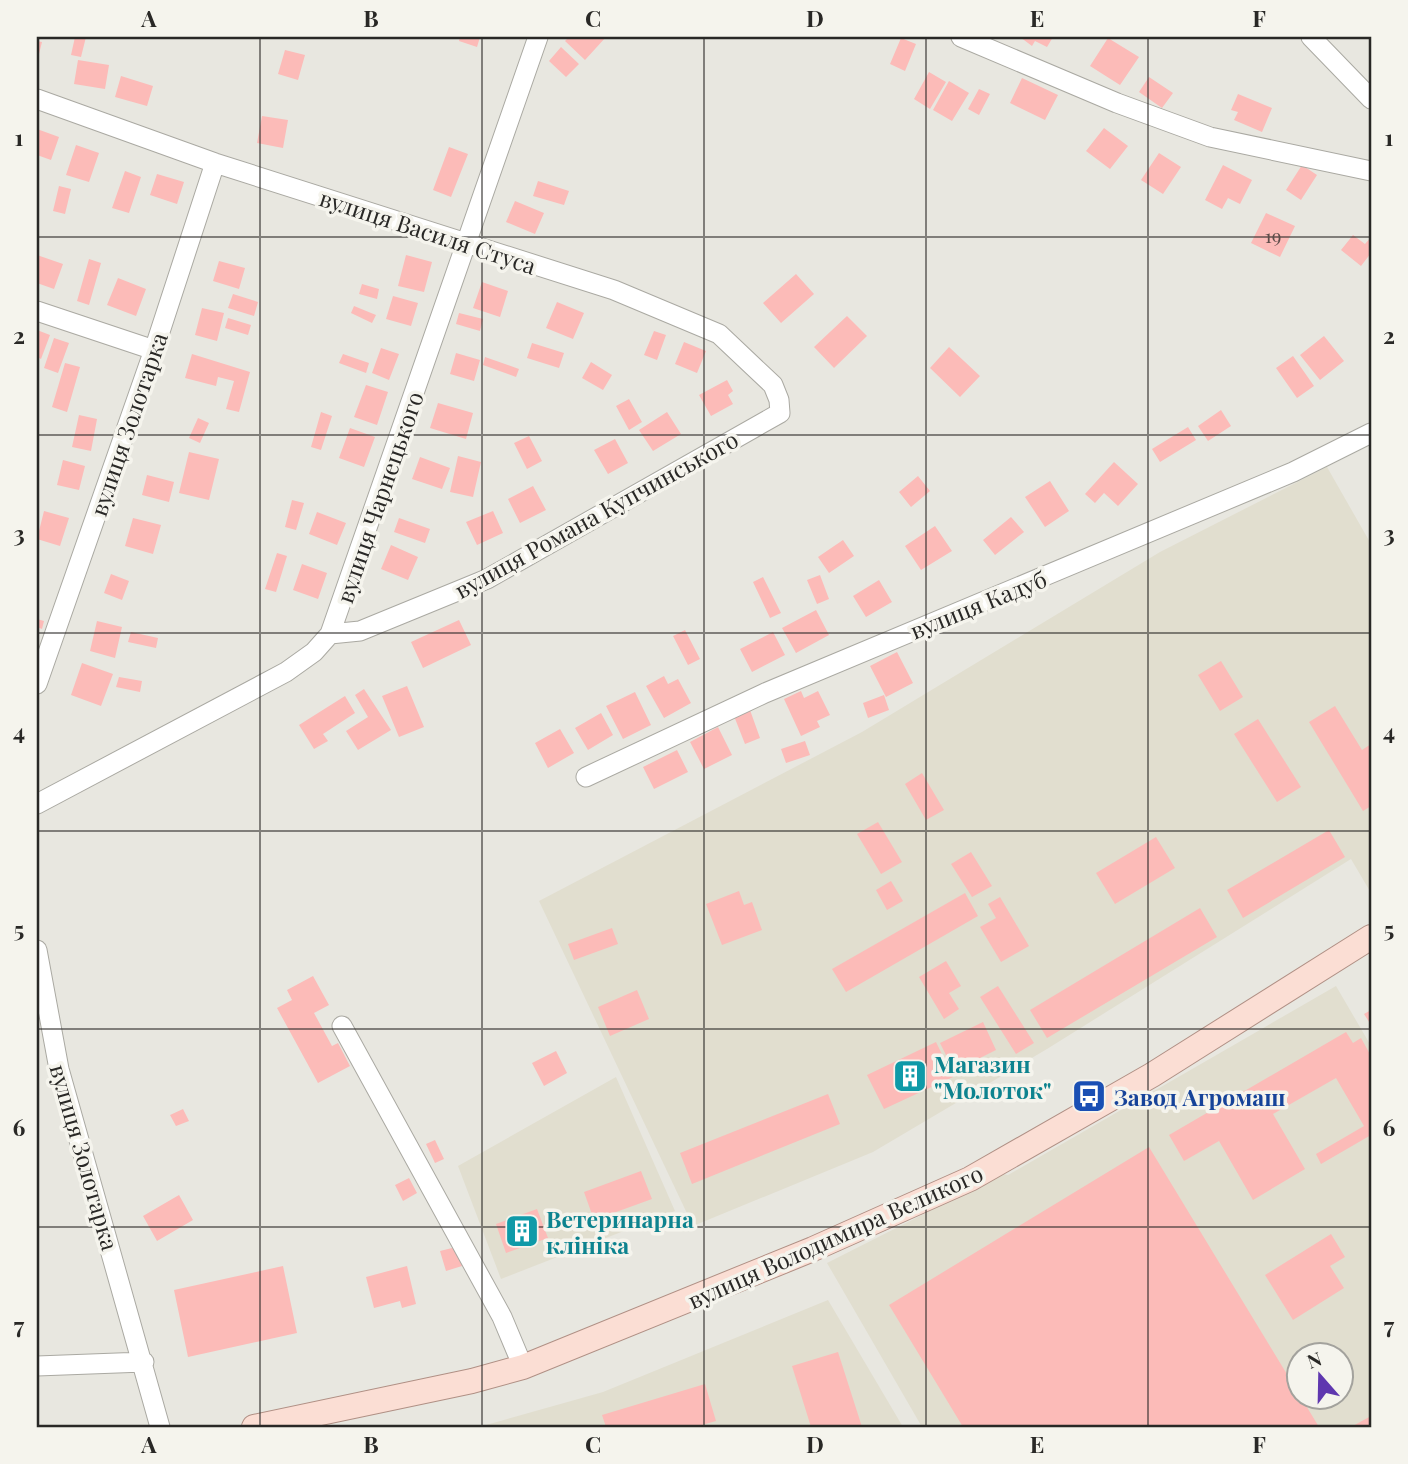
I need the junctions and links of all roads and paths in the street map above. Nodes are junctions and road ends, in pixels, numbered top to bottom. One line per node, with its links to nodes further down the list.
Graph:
1 (538, 37): 8 (street, вулиця Чарнецького)
2 (961, 37): 7 (street)
3 (1311, 37): 5 (street)
4 (37, 99): 6 (street, вулиця Василя Стуса)
5 (1371, 99)
6 (215, 163): 8 (street, вулиця Василя Стуса); 10 (street, вулиця Золотарка)
7 (1371, 170)
8 (467, 244): 11 (street, вулиця Василя Стуса); 13 (street, вулиця Чарнецького)
9 (37, 311): 10 (street)
10 (154, 350): 14 (street, вулиця Золотарка)
11 (780, 413): 13 (street, вулиця Романа Купчинського)
12 (1371, 433): 15 (street, вулиця Кадуб)
13 (330, 634): 16 (street, вулиця Чарнецького)
14 (37, 684)
15 (586, 777)
16 (37, 804)
17 (1371, 937): 22 (main road, вулиця Володимира Великого)
18 (37, 950): 20 (street, вулиця Золотарка)
19 (342, 1026): 22 (street)
20 (144, 1362): 21 (street); 23 (street, вулиця Золотарка)
21 (37, 1366)
22 (523, 1367): 24 (main road, вулиця Володимира Великого)
23 (160, 1427)
24 (254, 1427)

